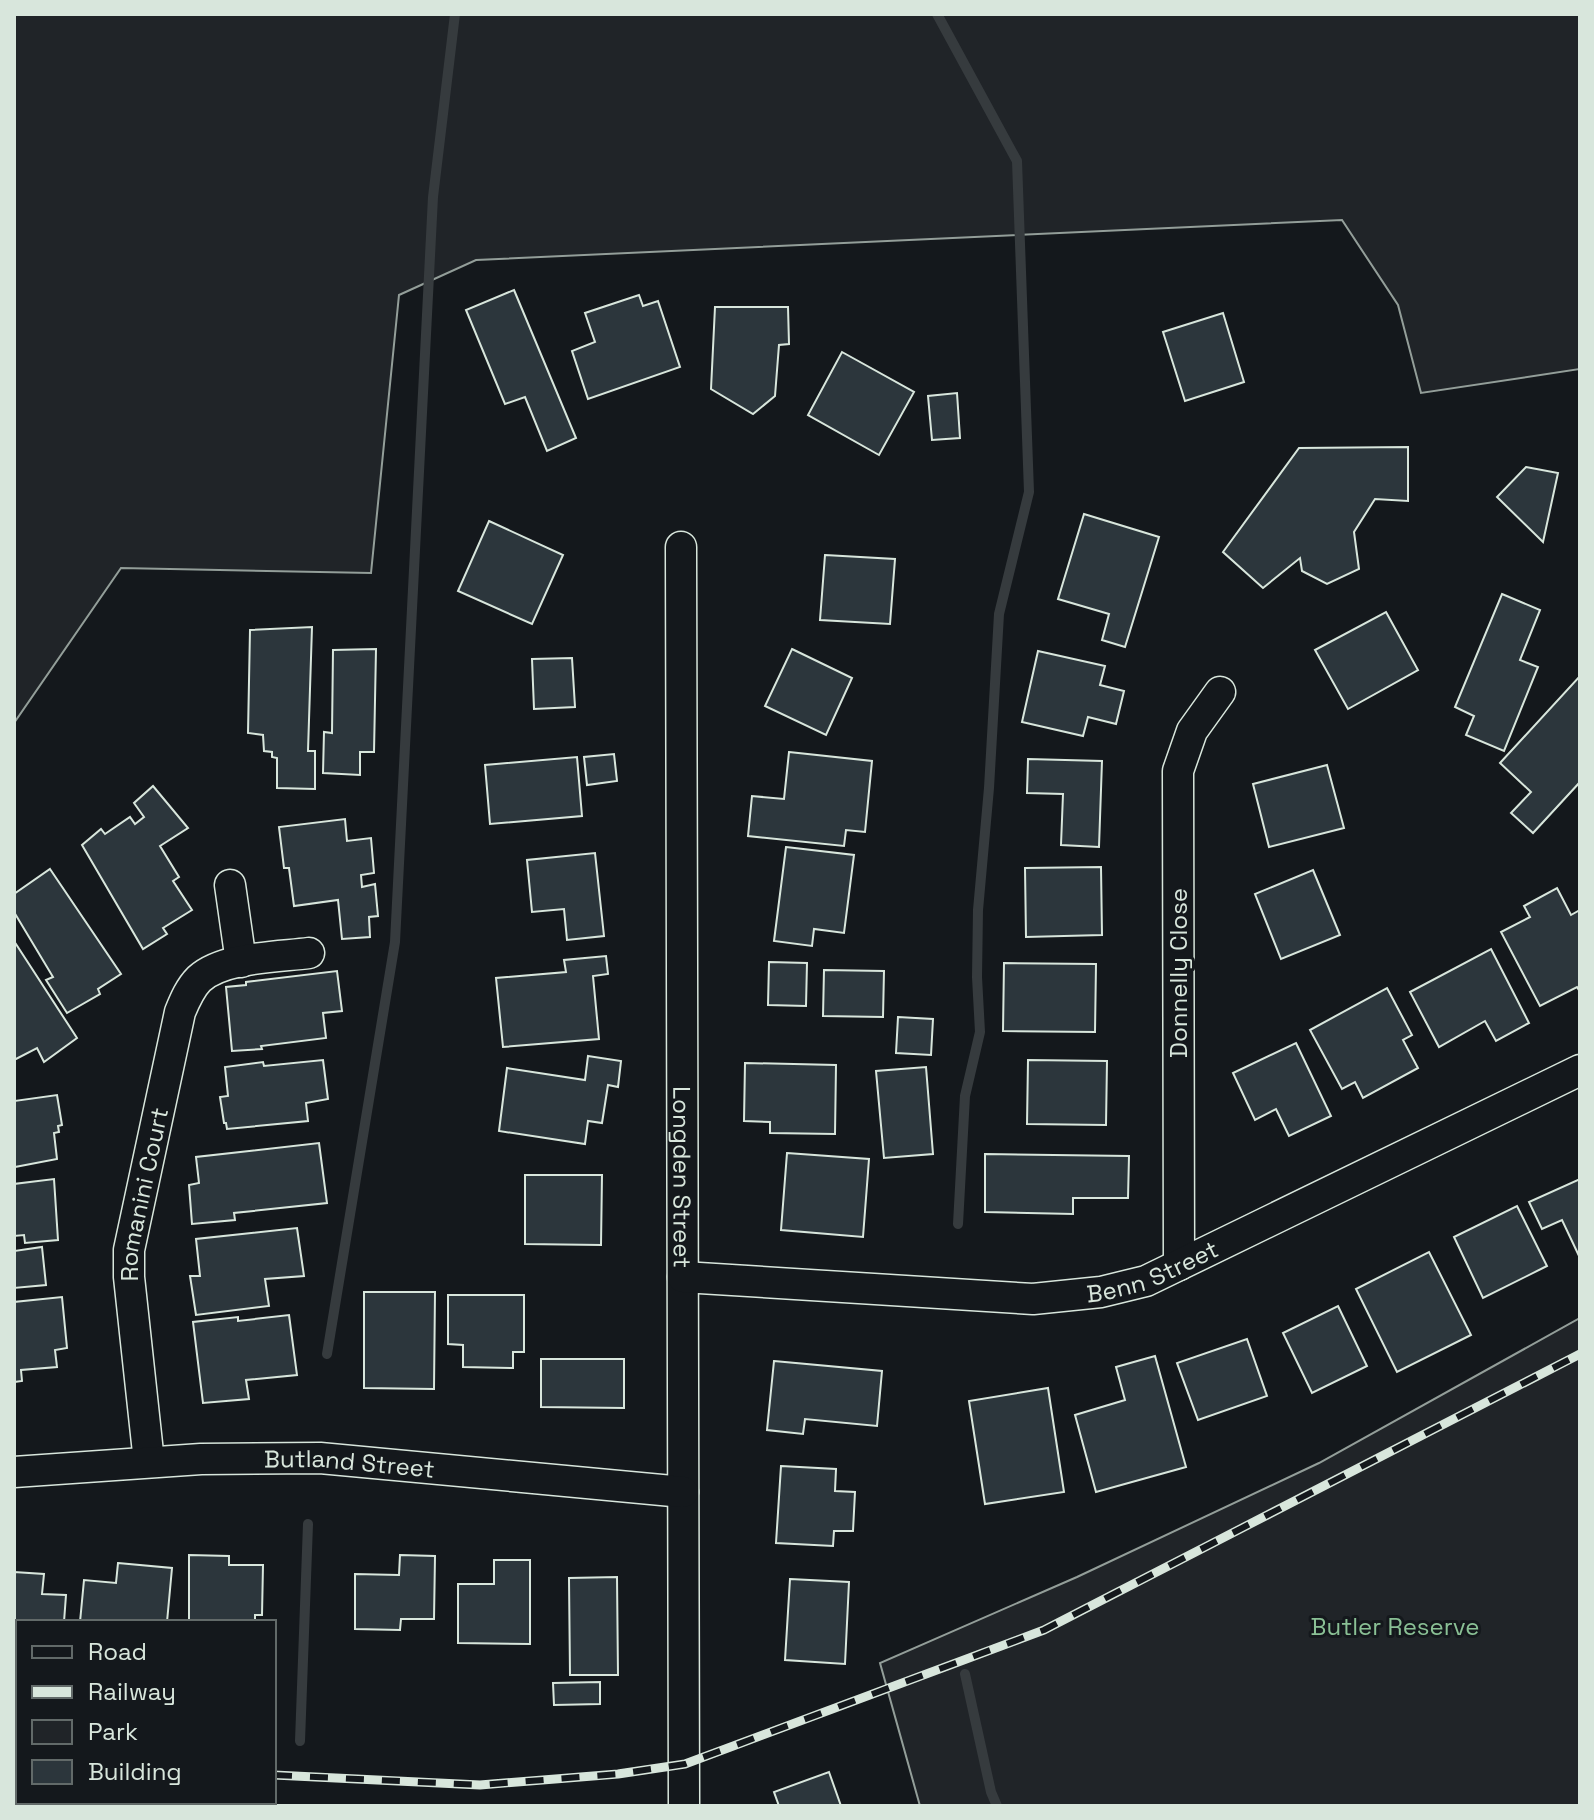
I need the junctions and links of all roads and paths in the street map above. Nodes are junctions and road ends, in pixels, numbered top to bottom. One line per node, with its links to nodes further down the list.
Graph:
1 (681, 547): 8 (street, Longden Street)
2 (1220, 692): 7 (street, Donnelly Close)
3 (230, 885): 5 (street)
4 (309, 953): 5 (street, Romanini Court)
5 (241, 962): 9 (street, Romanini Court)
6 (1580, 1070): 7 (street, Benn Street)
7 (1179, 1265): 8 (street, Benn Street)
8 (683, 1277): 11 (street, Longden Street)
9 (149, 1462): 10 (street, Butland Street); 11 (street, Butland Street)
10 (14, 1472)
11 (683, 1492): 12 (street, Longden Street)
12 (684, 1806)

